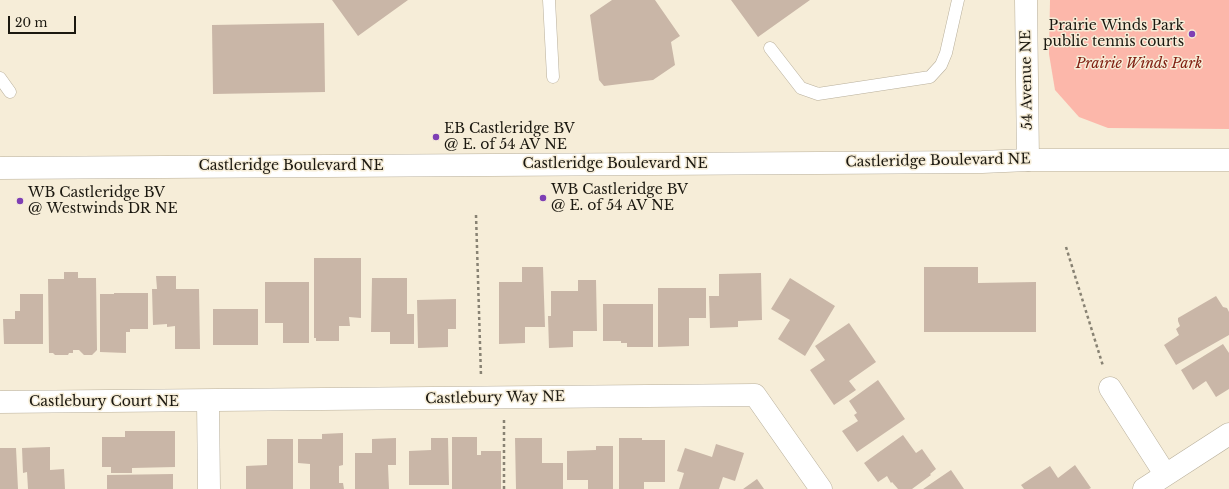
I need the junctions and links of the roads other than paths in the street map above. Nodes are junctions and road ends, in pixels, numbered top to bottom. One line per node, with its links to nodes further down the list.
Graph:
1 (549, 0): 5 (lane)
2 (958, 0): 4 (lane)
3 (1026, 0): 8 (street, 54 Avenue NE)
4 (770, 48)
5 (553, 77)
6 (0, 78): 7 (lane)
7 (10, 92)
8 (1028, 160): 9 (street, Castleridge Boulevard NE); 10 (street, Castleridge Boulevard NE)
9 (1229, 160)
10 (0, 168)
11 (1110, 388): 15 (street)
12 (208, 401): 13 (street, Castlebury Court NE); 16 (street); 17 (street, Castlebury Way NE)
13 (0, 402)
14 (1229, 434): 15 (street)
15 (1165, 474): 18 (street)
16 (209, 489)
17 (821, 489)
18 (1144, 489)

